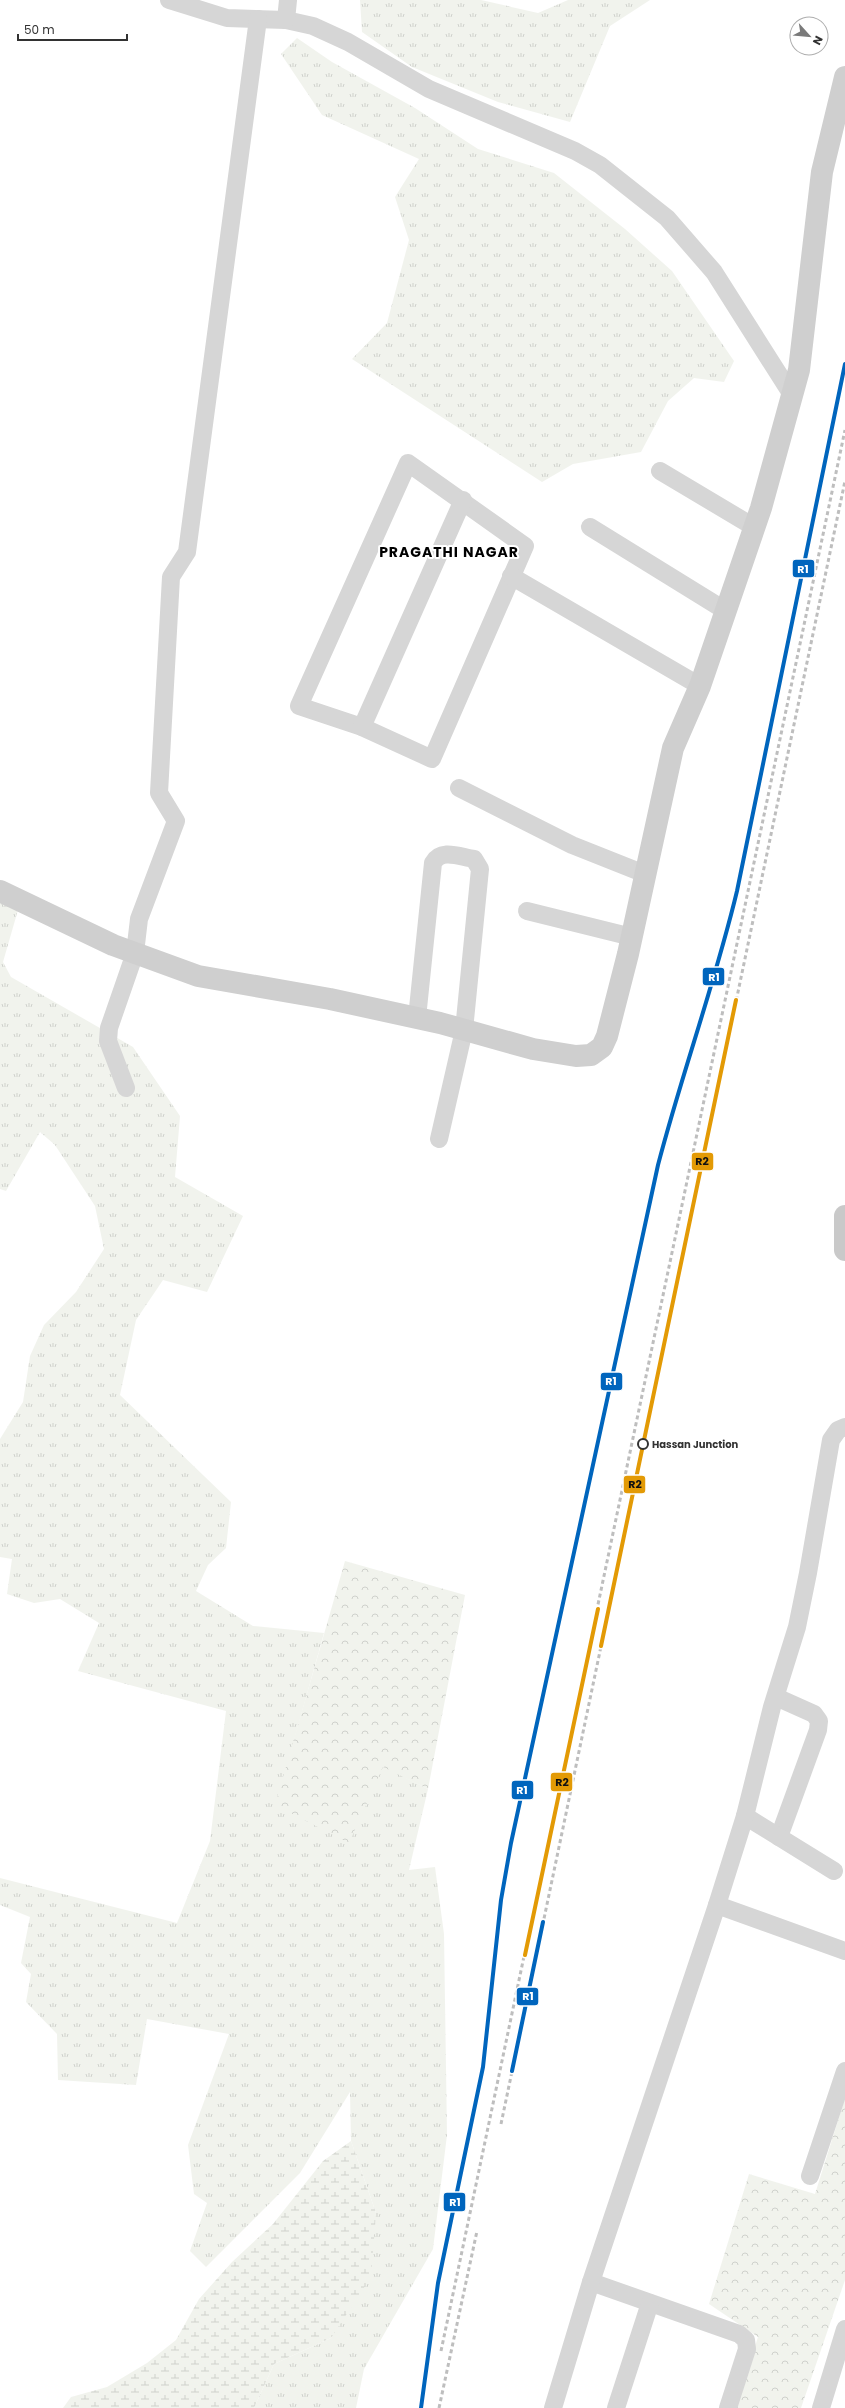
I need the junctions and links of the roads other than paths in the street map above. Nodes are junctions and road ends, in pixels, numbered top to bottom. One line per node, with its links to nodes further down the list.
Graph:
1 (169, 0): 3 (street)
2 (288, 0): 4 (street)
3 (258, 19): 4 (street); 20 (street)
4 (286, 20): 6 (street)
5 (845, 77): 6 (street)
6 (792, 394): 10 (street)
7 (660, 471): 10 (street)
8 (463, 500): 11 (street); 14 (street); 14 (street)
9 (590, 527): 12 (street)
10 (754, 527): 12 (street)
11 (511, 576): 13 (street); 14 (street)
12 (726, 611): 13 (street)
13 (700, 686): 16 (street)
14 (362, 727)
15 (459, 788): 16 (street)
16 (646, 874): 19 (street)
17 (0, 891): 20 (street)
18 (527, 911): 19 (street)
19 (632, 937): 22 (street)
20 (135, 953): 21 (street); 23 (street)
21 (417, 1018): 22 (street); 22 (street)
22 (464, 1030): 24 (street)
23 (126, 1088)
24 (438, 1138)
25 (845, 1216): 26 (main road)
26 (845, 1250)
27 (845, 1427): 28 (street)
28 (776, 1696): 29 (street); 30 (street)
29 (745, 1816): 30 (street); 32 (street)
30 (779, 1837): 31 (street)
31 (834, 1871)
32 (717, 1905): 33 (street); 36 (street)
33 (845, 1951)
34 (845, 2071): 35 (street)
35 (810, 2176)
36 (591, 2282): 37 (street); 39 (street)
37 (650, 2303): 40 (street); 41 (street)
38 (845, 2329): 42 (street)
39 (553, 2408)
40 (616, 2408)
41 (728, 2408)
42 (821, 2408)

